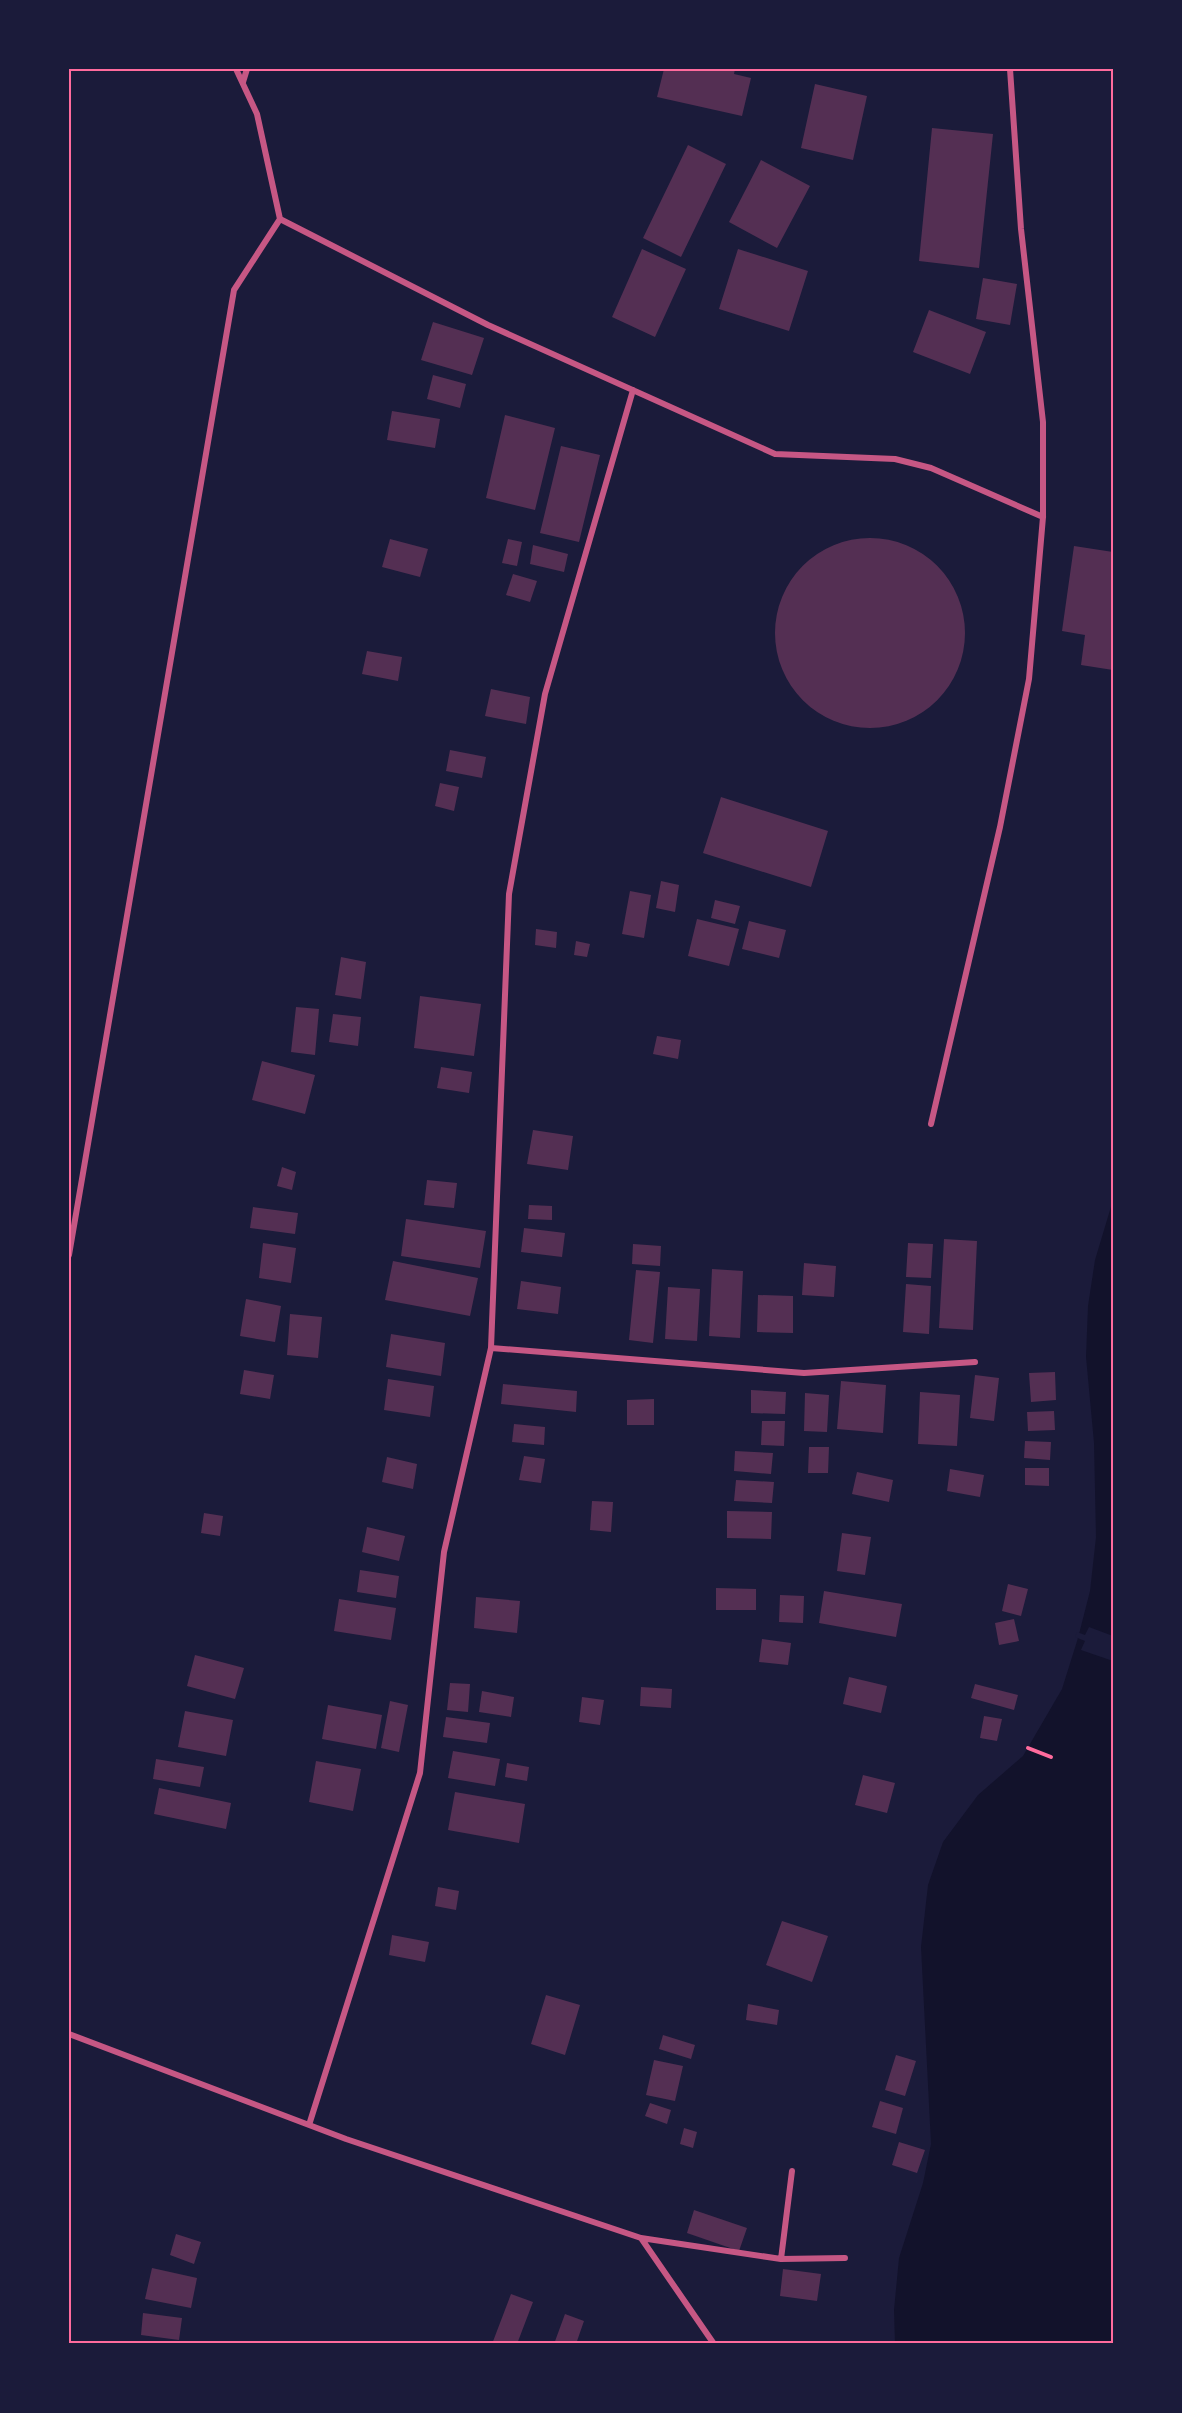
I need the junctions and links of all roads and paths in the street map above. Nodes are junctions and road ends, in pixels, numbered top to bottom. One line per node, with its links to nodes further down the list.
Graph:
1 (237, 69): 4 (street)
2 (248, 69): 4 (street)
3 (1010, 69): 7 (street)
4 (243, 82): 5 (street)
5 (280, 219): 6 (street); 9 (street)
6 (633, 390): 7 (street); 11 (street)
7 (1042, 517): 8 (street)
8 (931, 1124)
9 (71, 1231): 10 (street)
10 (69, 1255)
11 (491, 1348): 12 (street); 16 (street)
12 (975, 1362)
13 (1028, 1748): 14 (path)
14 (1051, 1757)
15 (69, 2034): 16 (street)
16 (309, 2125): 18 (street)
17 (792, 2171): 20 (street)
18 (641, 2238): 20 (street); 21 (street)
19 (845, 2258): 20 (street)
20 (781, 2259)
21 (714, 2344)

